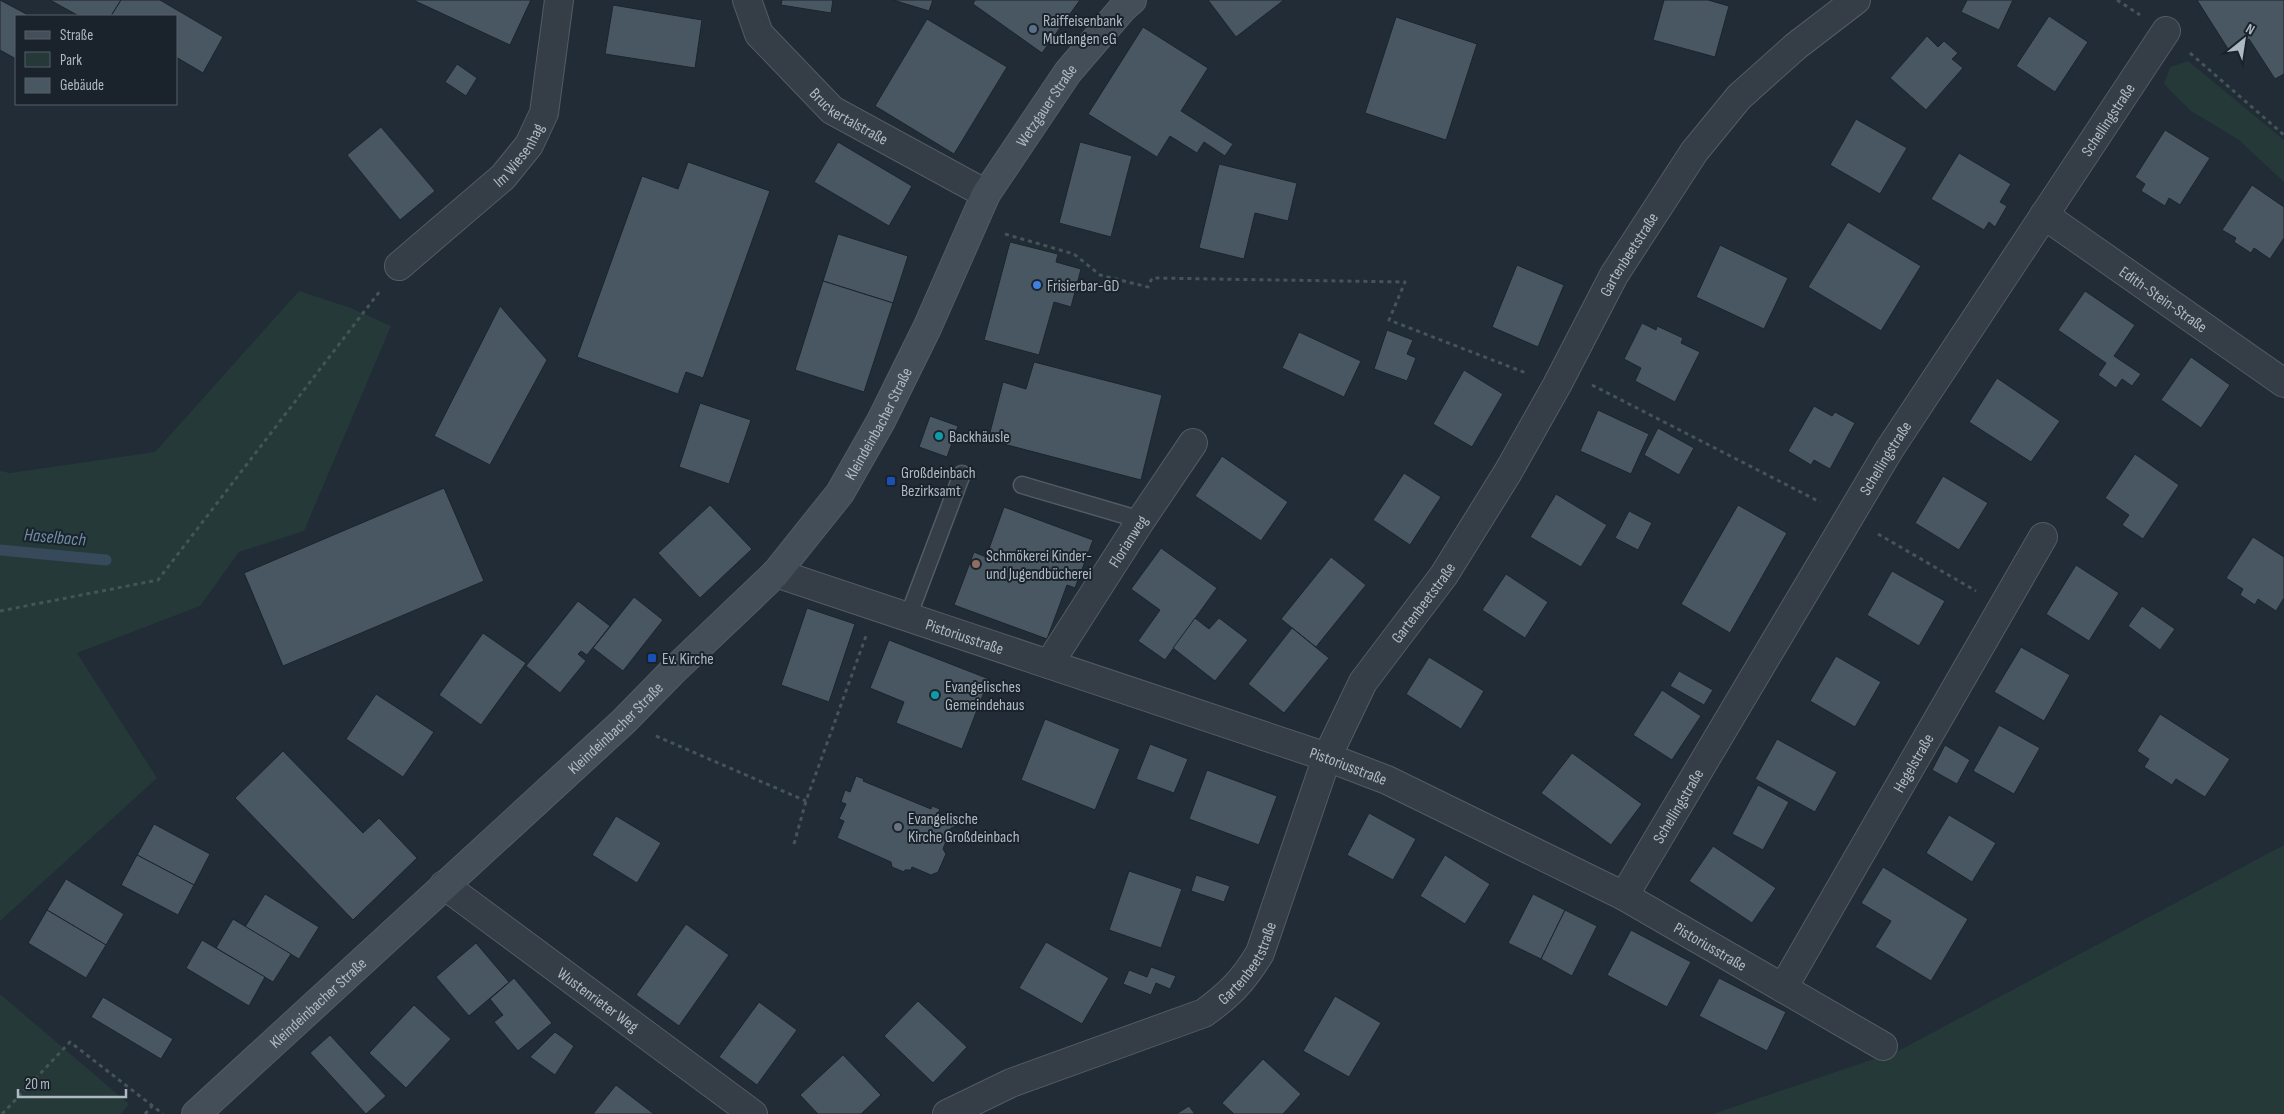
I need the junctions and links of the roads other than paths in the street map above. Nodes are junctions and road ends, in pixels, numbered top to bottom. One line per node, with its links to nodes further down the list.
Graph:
1 (559, 0): 8 (street, Im Wiesenhag)
2 (747, 0): 6 (street, Bruckertalstraße)
3 (1132, 0): 6 (street, Wetzgauer Straße)
4 (1856, 0): 18 (street, Gartenbeetstraße)
5 (2166, 31): 7 (street, Schellingstraße)
6 (986, 194): 15 (street, Kleindeinbacher Straße)
7 (2044, 215): 9 (street, Edith-Stein-Straße); 20 (street, Schellingstraße)
8 (399, 266)
9 (2284, 383)
10 (1193, 444): 13 (street, Florianweg)
11 (962, 474): 16 (lane)
12 (1022, 484): 13 (lane)
13 (1141, 520): 17 (street, Florianweg)
14 (2043, 537): 21 (street, Hegelstraße)
15 (776, 573): 16 (street, Pistoriusstraße); 19 (street, Kleindeinbacher Straße)
16 (908, 617): 17 (street, Pistoriusstraße)
17 (1049, 664): 18 (street, Pistoriusstraße)
18 (1327, 757): 20 (street, Pistoriusstraße); 25 (street, Gartenbeetstraße)
19 (444, 885): 23 (street, Kleindeinbacher Straße); 24 (street, Wustenrieter Weg)
20 (1624, 896): 21 (street, Pistoriusstraße)
21 (1783, 988): 22 (street, Pistoriusstraße)
22 (1883, 1046)
23 (196, 1114)
24 (753, 1114)
25 (947, 1114)

